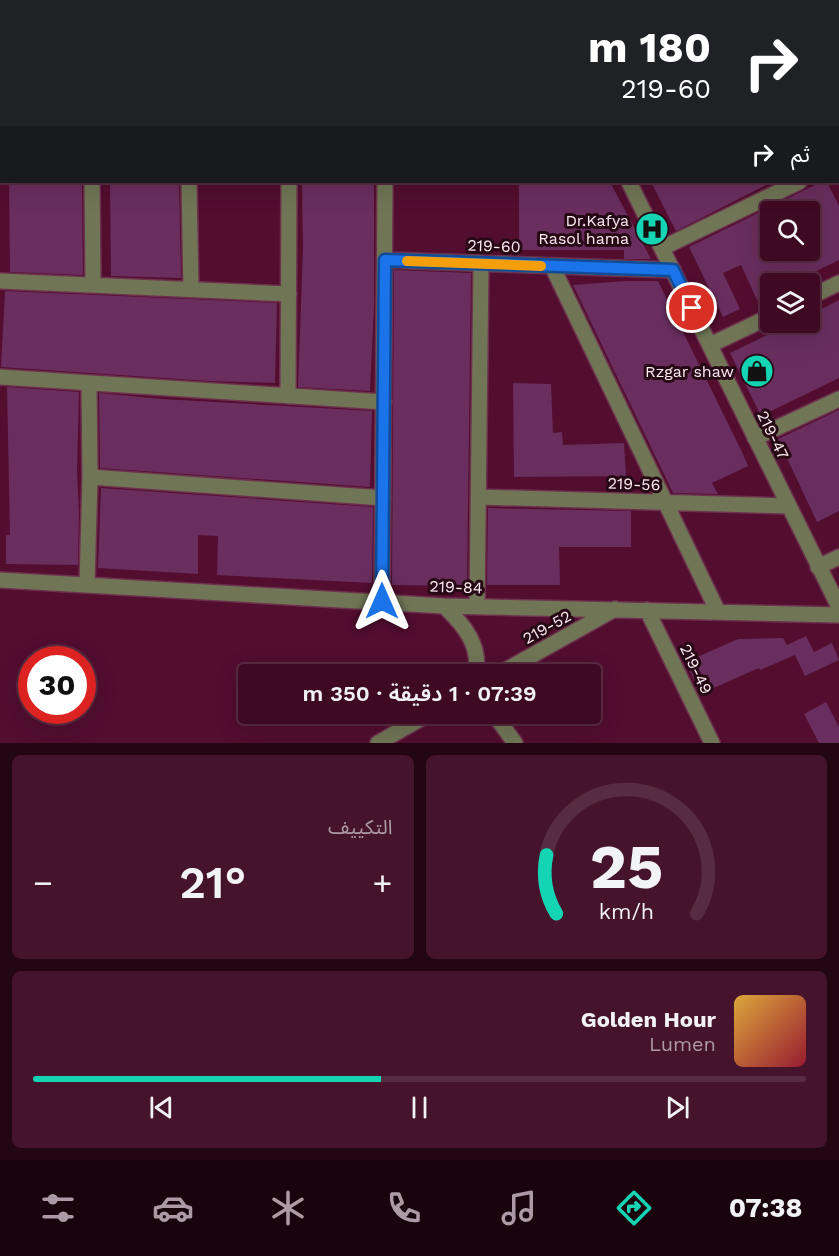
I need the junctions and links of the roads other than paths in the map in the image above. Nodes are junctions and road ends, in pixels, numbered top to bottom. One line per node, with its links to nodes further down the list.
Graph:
1 (92, 183): 14 (street)
2 (189, 183): 15 (street)
3 (289, 183): 17 (street)
4 (385, 183): 8 (street)
5 (630, 183): 7 (street, 219-47)
6 (797, 183): 7 (street)
7 (662, 248): 11 (street, 219-47)
8 (385, 260): 9 (street, 219-60); 24 (street)
9 (481, 263): 10 (street, 219-60); 27 (street)
10 (552, 266): 11 (street, 219-60); 29 (street)
11 (673, 270): 19 (street, 219-47)
12 (0, 281): 14 (street)
13 (839, 283): 16 (street)
14 (93, 284): 15 (street)
15 (191, 289): 17 (street)
16 (820, 292)
17 (289, 294): 22 (street)
18 (760, 321): 19 (street)
19 (710, 345): 25 (street, 219-47)
20 (0, 377): 21 (street)
21 (89, 383): 22 (street); 26 (street)
22 (288, 396): 24 (street)
23 (839, 399): 25 (street)
24 (384, 402): 28 (street)
25 (755, 438): 30 (street, 219-47)
26 (90, 477): 28 (street); 34 (street)
27 (479, 497): 29 (street, 219-56); 37 (street)
28 (383, 498): 35 (street)
29 (665, 503): 30 (street, 219-56); 41 (street)
30 (788, 507): 32 (street, 219-47)
31 (839, 557): 32 (street)
32 (818, 567): 38 (street, 219-47)
33 (0, 580): 34 (street, 219-84)
34 (87, 584): 35 (street, 219-84)
35 (382, 601): 36 (street, 219-84)
36 (444, 606): 37 (street, 219-84); 43 (street)
37 (477, 606): 39 (street, 219-84)
38 (839, 607)
39 (615, 609): 40 (street, 219-84); 44 (street, 219-52)
40 (647, 610): 41 (street, 219-84); 49 (street, 219-49)
41 (718, 612): 42 (street, 219-84)
42 (839, 615)
43 (475, 664)
44 (517, 664)
45 (411, 724): 47 (street)
46 (501, 724): 48 (street)
47 (378, 743)
48 (515, 743)
49 (712, 743)

